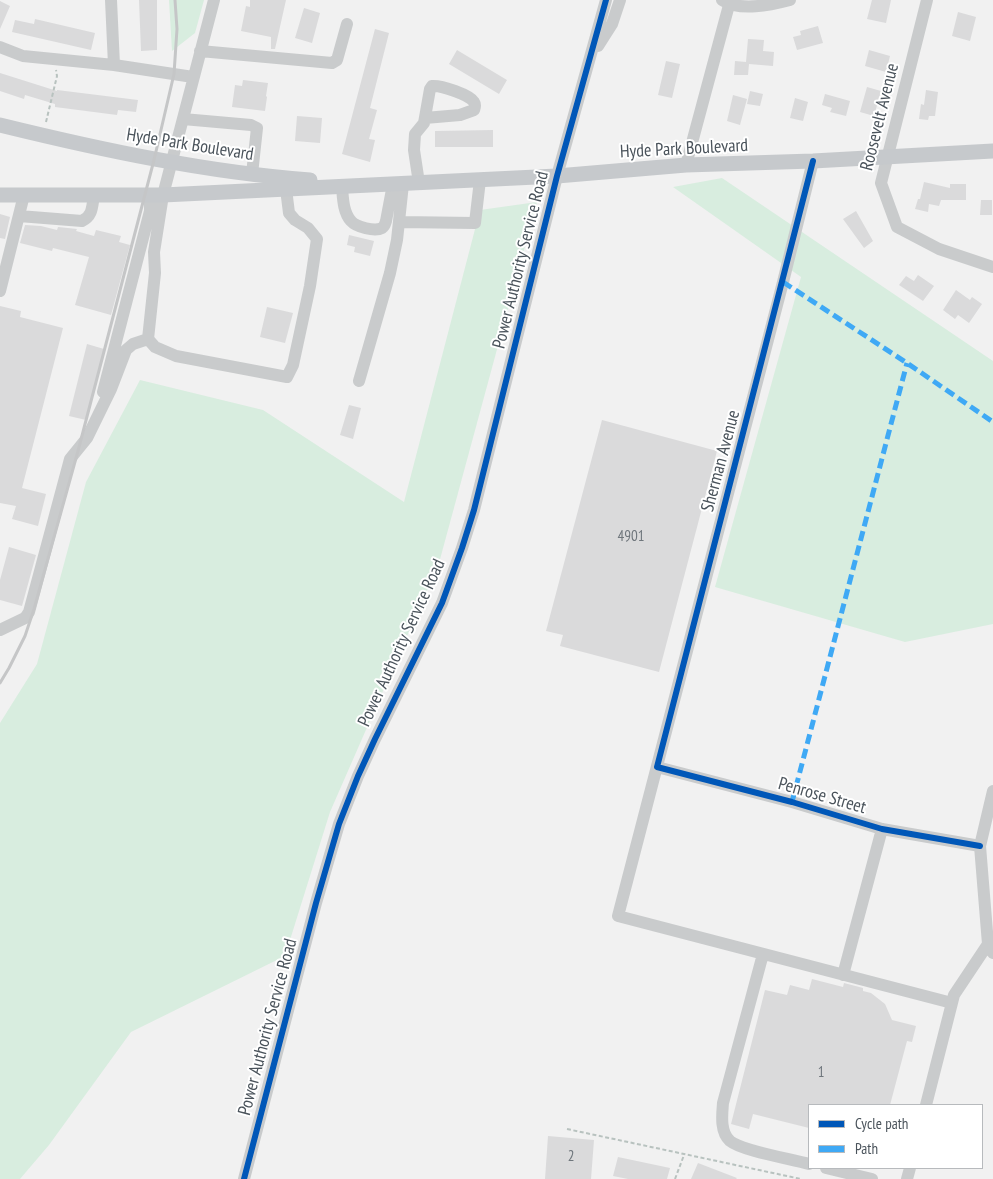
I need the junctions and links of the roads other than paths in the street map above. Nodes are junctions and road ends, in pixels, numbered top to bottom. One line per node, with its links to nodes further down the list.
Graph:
1 (111, 0): 12 (street)
2 (214, 0): 10 (street)
3 (606, 0): 11 (street, Power Authority Service Road)
4 (620, 0): 11 (street)
5 (790, 0): 7 (street)
6 (928, 0): 18 (street, Roosevelt Avenue)
7 (725, 2): 21 (street)
8 (347, 24): 10 (street)
9 (0, 47): 12 (street)
10 (200, 51): 13 (street)
11 (590, 56): 23 (street, Power Authority Service Road)
12 (114, 65): 13 (street)
13 (193, 77): 15 (street)
14 (425, 118): 25 (street)
15 (183, 119): 20 (street); 22 (street)
16 (0, 125): 20 (main road, Hyde Park Boulevard)
17 (993, 151): 18 (main road, Hyde Park Boulevard)
18 (887, 157): 19 (main road, Hyde Park Boulevard); 36 (street, Roosevelt Avenue)
19 (813, 161): 21 (main road, Hyde Park Boulevard); 42 (street, Sherman Avenue)
20 (172, 163): 22 (main road, Hyde Park Boulevard); 33 (street)
21 (686, 165): 23 (main road, Hyde Park Boulevard)
22 (252, 174): 27 (main road, Hyde Park Boulevard)
23 (557, 176): 24 (main road, Hyde Park Boulevard); 53 (street, Power Authority Service Road)
24 (480, 180): 25 (main road, Hyde Park Boulevard); 35 (street)
25 (419, 183): 26 (main road, Hyde Park Boulevard)
26 (398, 184): 27 (main road, Hyde Park Boulevard); 28 (street); 35 (street)
27 (376, 185): 28 (main road, Hyde Park Boulevard)
28 (342, 186): 29 (main road, Hyde Park Boulevard)
29 (286, 189): 33 (main road, Hyde Park Boulevard); 38 (street)
30 (0, 195): 31 (main road, Hyde Park Boulevard)
31 (24, 195): 32 (main road, Hyde Park Boulevard); 34 (street)
32 (94, 195): 33 (main road, Hyde Park Boulevard); 34 (street)
33 (157, 195): 38 (street); 40 (street)
34 (19, 216): 37 (street)
35 (399, 222): 39 (street)
36 (993, 266)
37 (0, 291)
38 (148, 339): 40 (street)
39 (359, 381)
40 (103, 406): 41 (street)
41 (0, 630)
42 (658, 767): 44 (street, Penrose Street); 47 (street, Sherman Avenue)
43 (993, 790): 45 (street)
44 (882, 829): 45 (street, Penrose Street); 48 (street)
45 (980, 846): 46 (street)
46 (990, 949): 49 (street)
47 (763, 954): 48 (street); 51 (street)
48 (844, 975): 49 (street)
49 (952, 1003): 50 (street)
50 (926, 1104)
51 (808, 1164)
52 (830, 1169): 54 (street)
53 (244, 1179)
54 (872, 1179)

